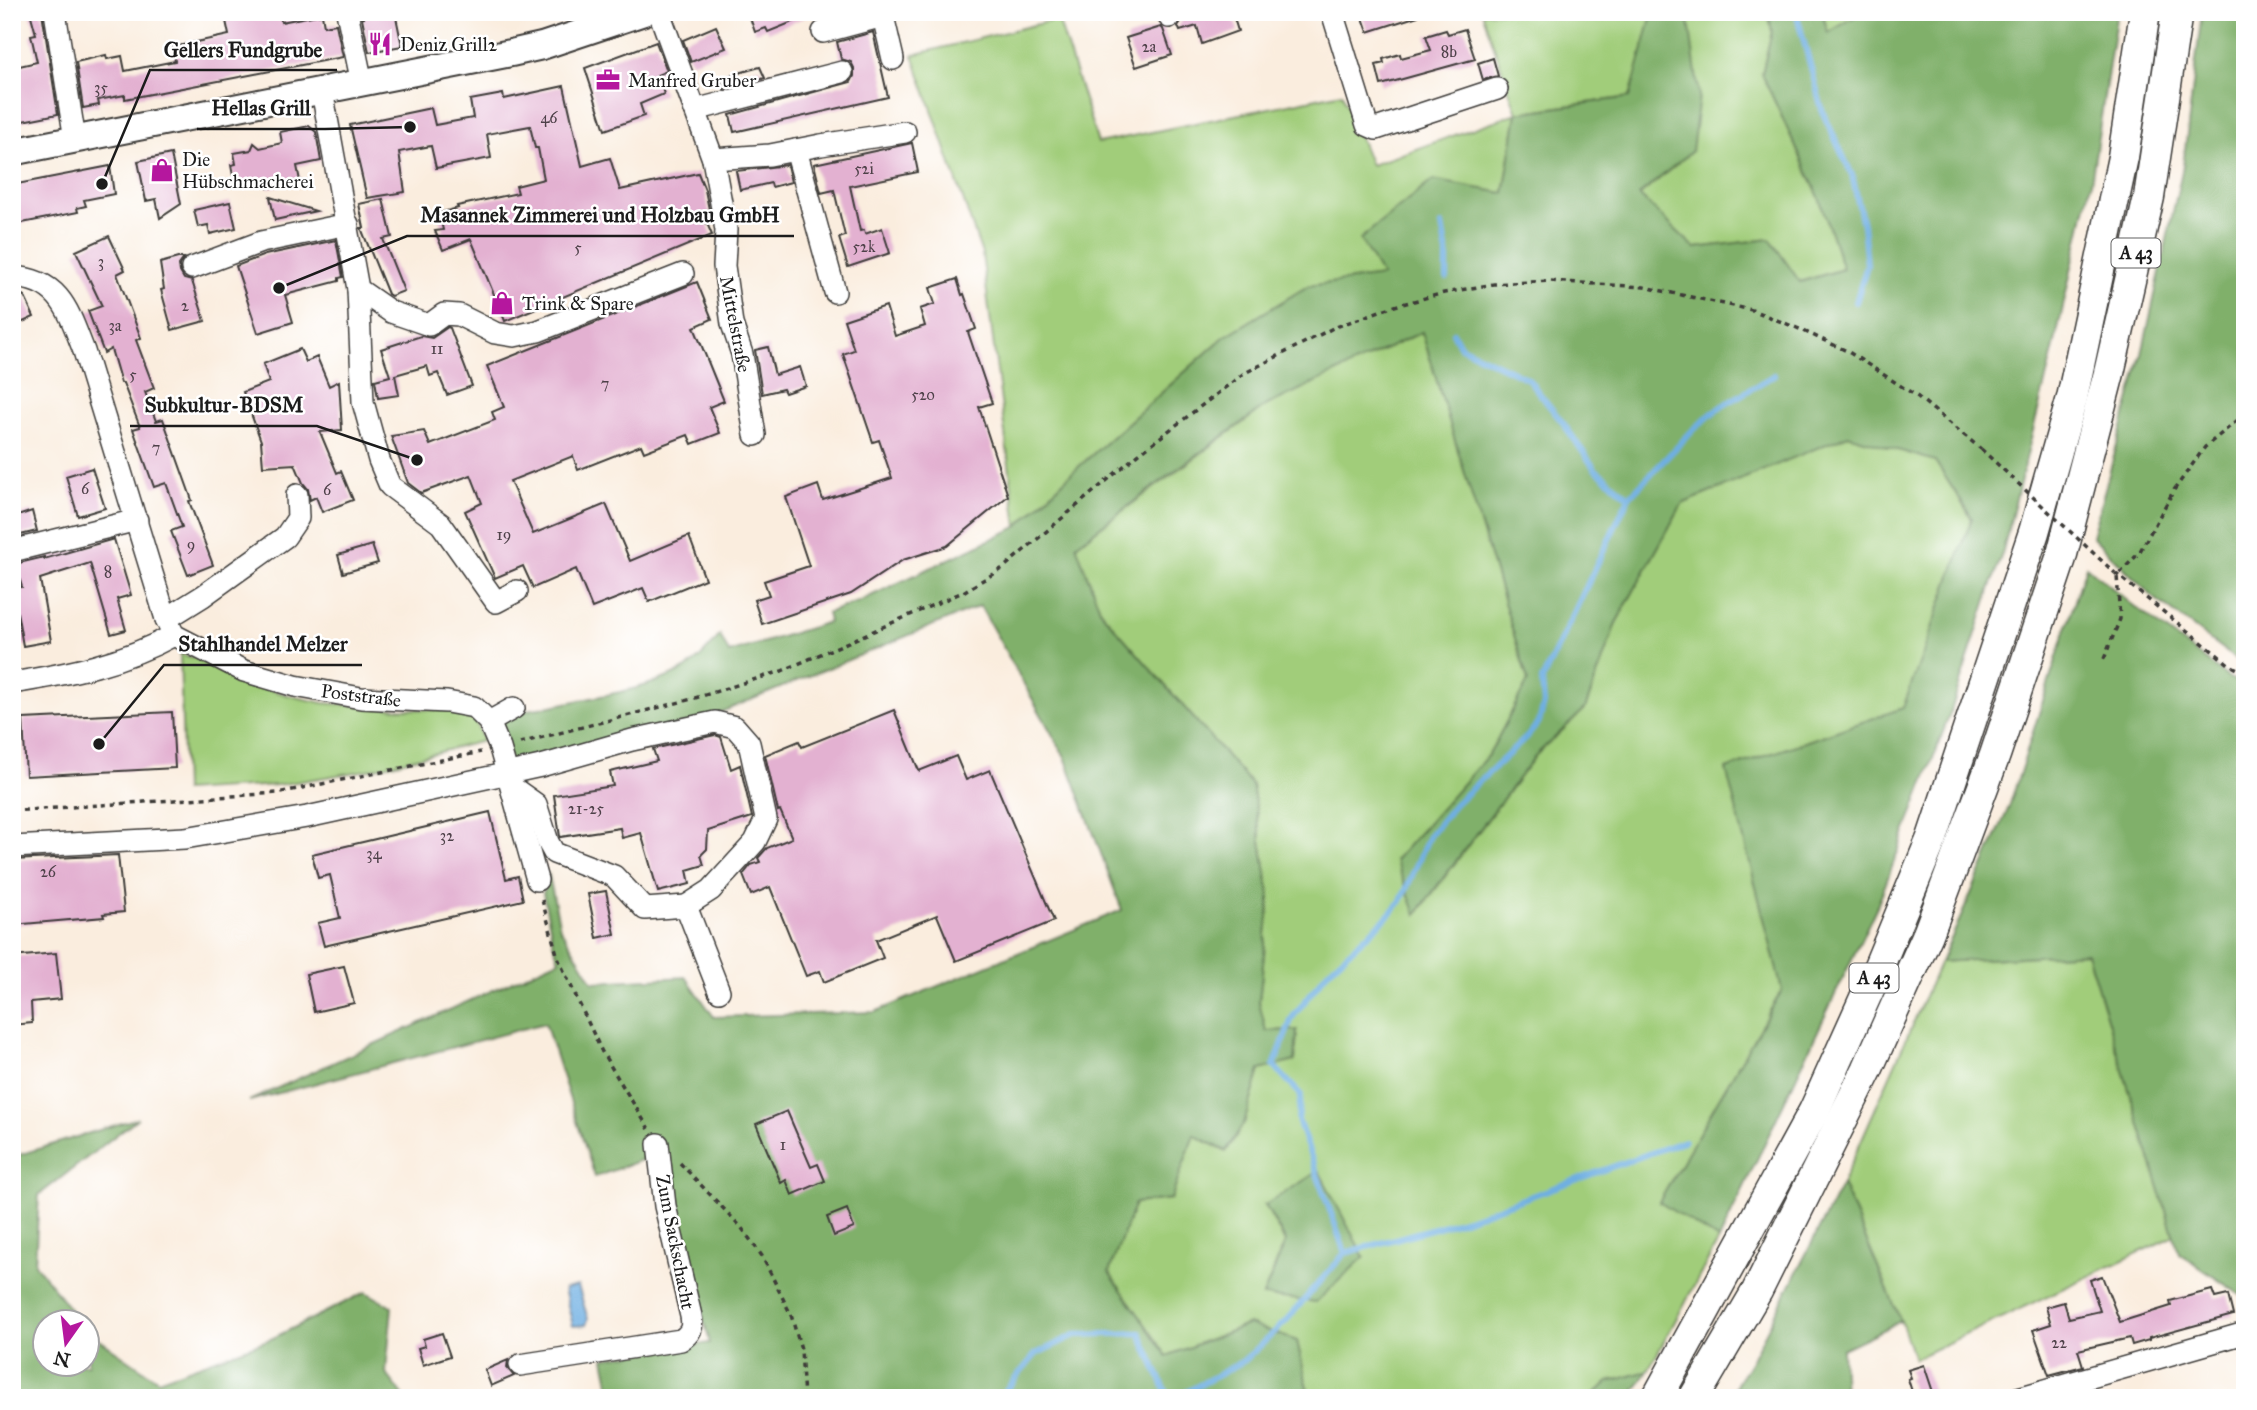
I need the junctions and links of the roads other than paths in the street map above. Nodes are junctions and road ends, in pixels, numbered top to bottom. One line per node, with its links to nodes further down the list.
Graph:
1 (55, 12): 17 (street)
2 (347, 12): 12 (street)
3 (645, 12): 12 (main road)
4 (659, 12): 15 (street, Mittelstraße)
5 (1332, 12): 13 (street)
6 (2145, 12): 44 (highway, A 43)
7 (2177, 12): 45 (highway, A 43)
8 (882, 14): 9 (street); 10 (street)
9 (823, 32)
10 (892, 59)
11 (842, 72): 15 (street)
12 (362, 83): 14 (main road)
13 (1497, 89)
14 (322, 91): 17 (main road); 21 (street)
15 (695, 110): 20 (street, Mittelstraße)
16 (905, 132): 18 (street)
17 (75, 140): 19 (main road)
18 (796, 150): 20 (street); 26 (street)
19 (12, 152)
20 (713, 159): 27 (street, Mittelstraße)
21 (348, 224): 22 (street); 25 (street)
22 (192, 268)
23 (683, 274): 25 (street)
24 (12, 278): 29 (street)
25 (358, 289): 31 (street)
26 (835, 292)
27 (755, 435)
28 (297, 495): 32 (street)
29 (137, 520): 30 (street); 32 (street)
30 (12, 551)
31 (517, 592)
32 (170, 627): 33 (street); 35 (street, Poststraße)
33 (12, 683)
34 (514, 708): 35 (street)
35 (489, 722): 36 (street)
36 (510, 780): 37 (street); 38 (street); 39 (street); 39 (street)
37 (12, 847)
38 (537, 880)
39 (686, 906): 40 (street)
40 (719, 991)
41 (658, 1144): 43 (street, Zum Sackschacht)
42 (2245, 1333): 46 (street)
43 (520, 1365)
44 (1657, 1398)
45 (1694, 1398)
46 (2018, 1398)

